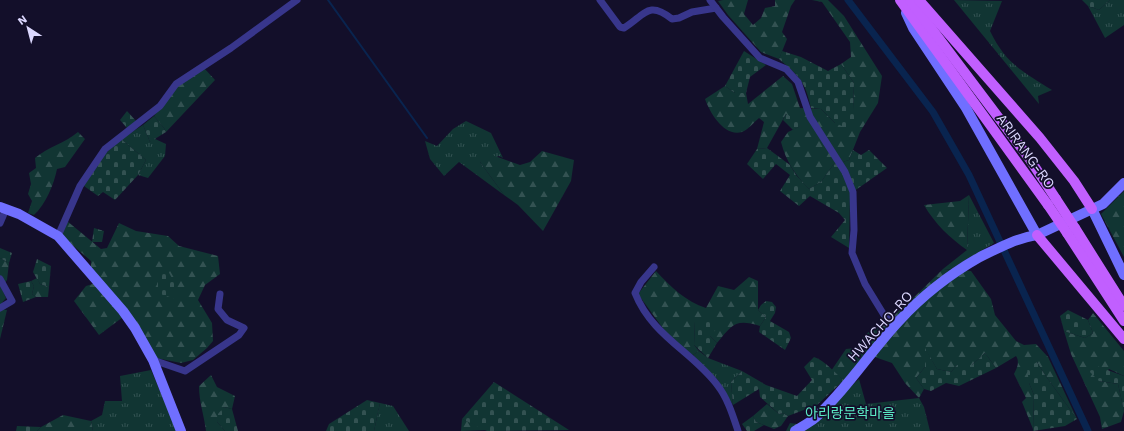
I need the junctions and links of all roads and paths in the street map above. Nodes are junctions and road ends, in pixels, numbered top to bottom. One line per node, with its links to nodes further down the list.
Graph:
1 (297, 0): 13 (street)
2 (600, 0): 6 (street)
3 (710, 0): 6 (street)
4 (903, 0): 11 (main road, ARIRANG-RO, bridge); 11 (main road, ARIRANG-RO, bridge); 12 (street)
5 (919, 0): 9 (main road)
6 (716, 8): 20 (street)
7 (1124, 183): 9 (street)
8 (3, 208): 10 (street); 13 (street)
9 (1092, 209): 12 (street); 15 (street)
10 (0, 223)
11 (1071, 231): 18 (main road, ARIRANG-RO); 21 (main road, ARIRANG-RO)
12 (1037, 235): 20 (street, HWACHO-RO); 22 (main road)
13 (58, 236): 23 (street)
14 (654, 266): 25 (street)
15 (1124, 275)
16 (0, 279): 19 (street)
17 (220, 294): 23 (street)
18 (1124, 306)
19 (0, 308)
20 (899, 321): 26 (street, HWACHO-RO)
21 (1124, 321)
22 (1124, 339)
23 (153, 360): 24 (street)
24 (181, 431)
25 (738, 431)
26 (795, 431)

